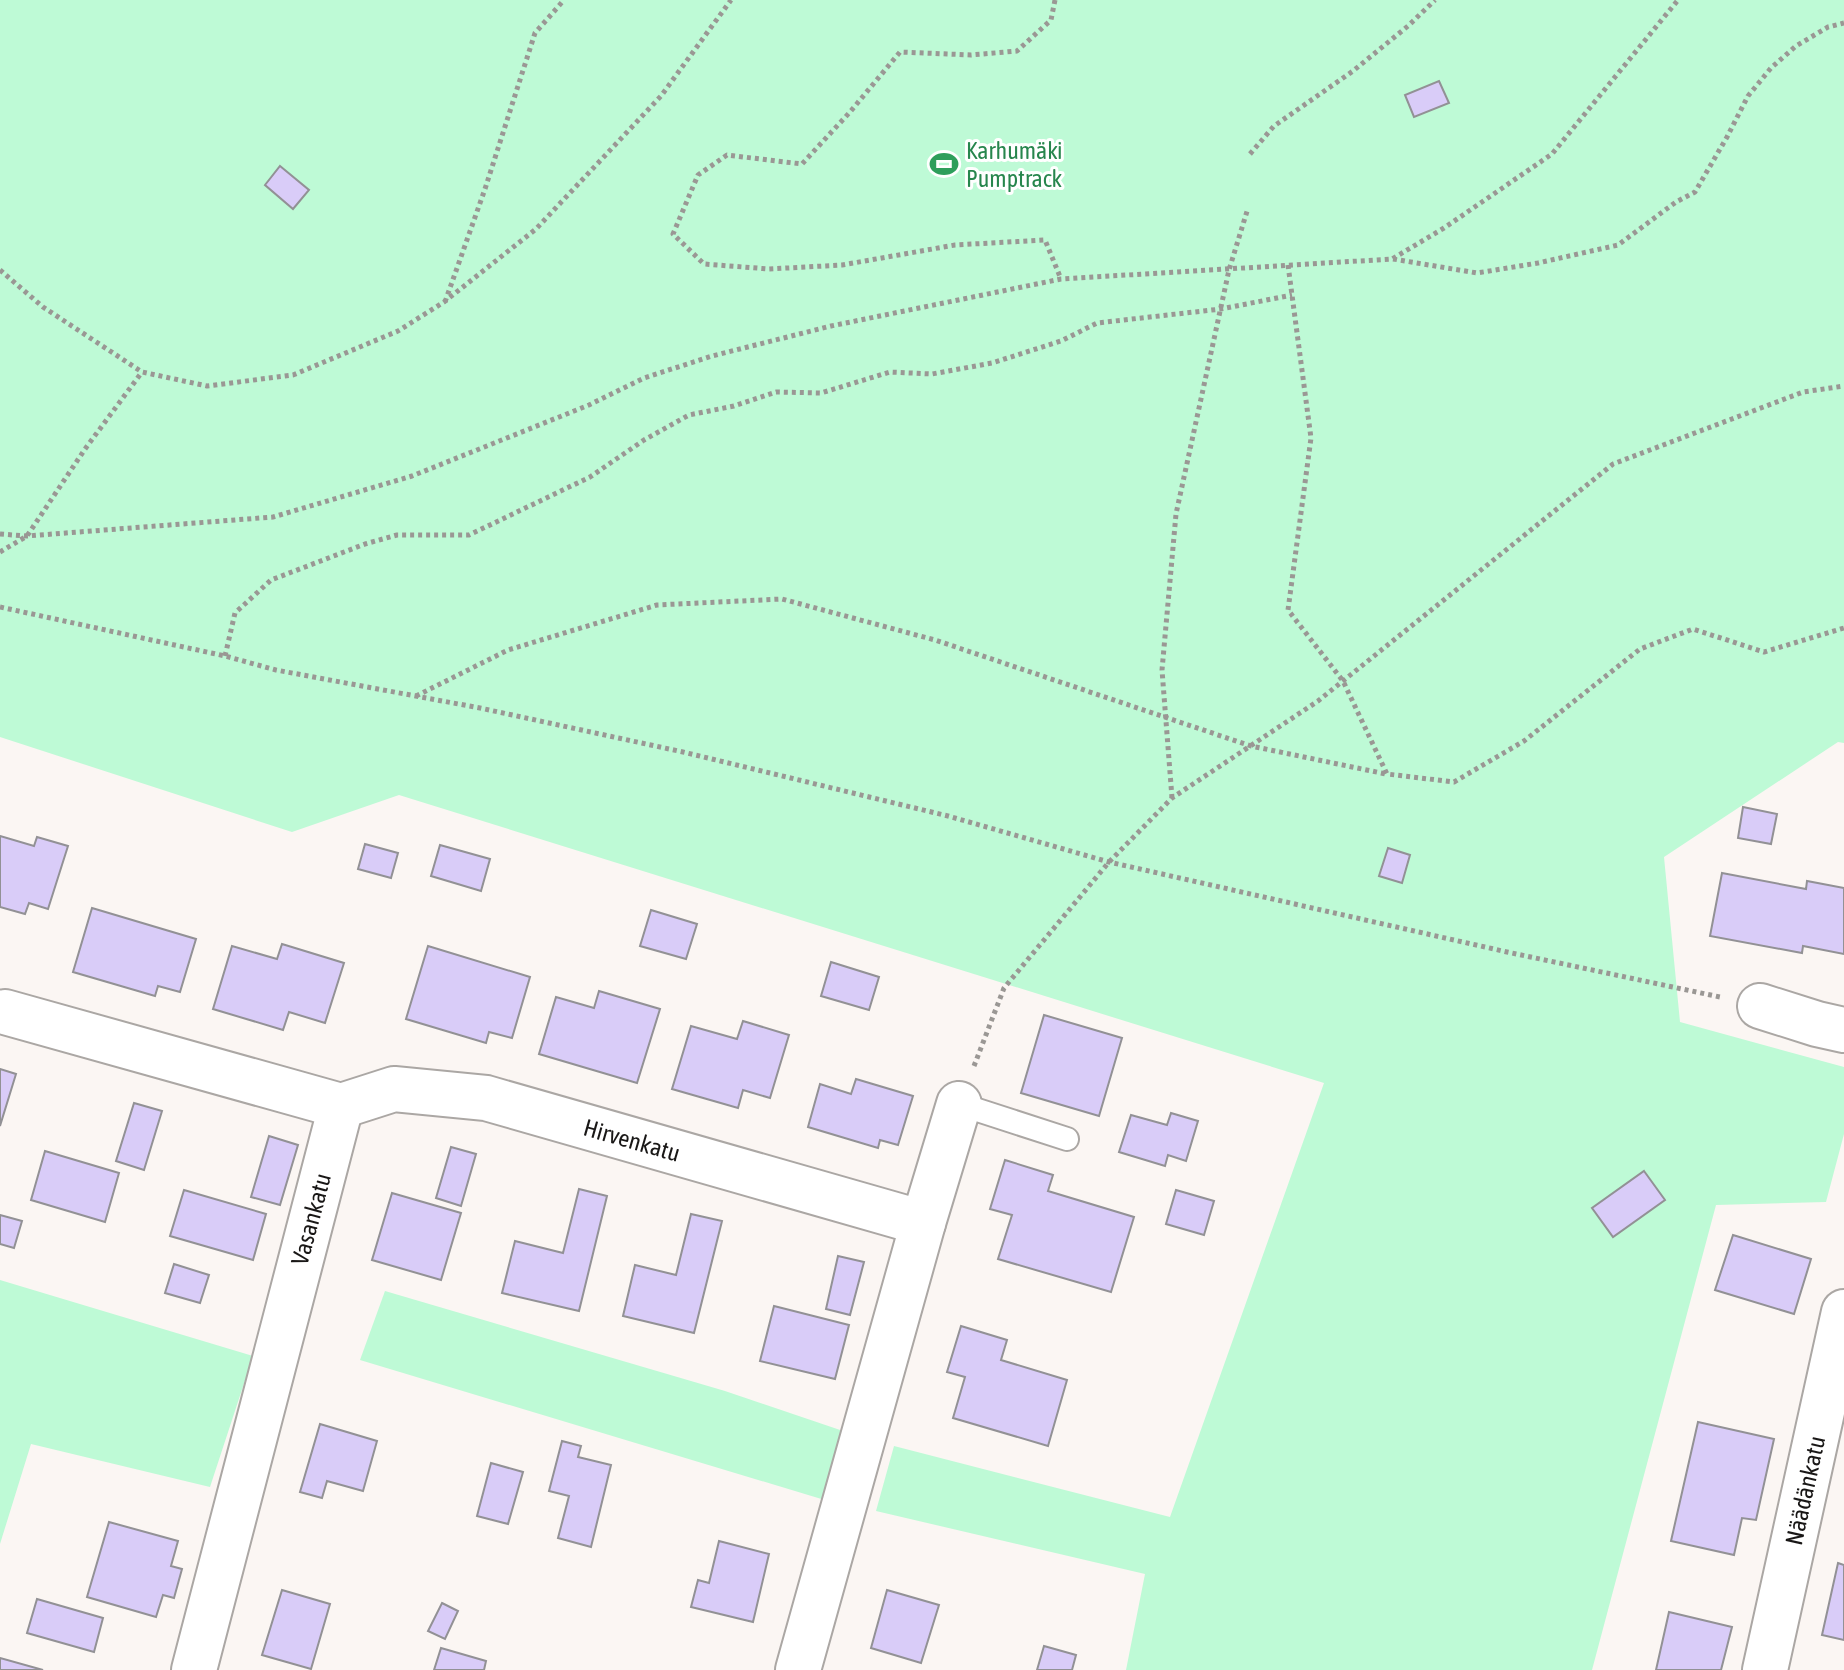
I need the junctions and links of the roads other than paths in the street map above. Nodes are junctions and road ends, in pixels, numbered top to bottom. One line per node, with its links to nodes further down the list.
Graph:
1 (1760, 1006): 3 (street)
2 (5, 1012): 5 (street)
3 (1844, 1030)
4 (959, 1104): 6 (lane); 7 (street)
5 (341, 1106): 7 (street, Hirvenkatu); 9 (street, Vasankatu)
6 (1067, 1139)
7 (923, 1223): 10 (street)
8 (1844, 1312): 11 (street, Näädänkatu)
9 (194, 1670)
10 (798, 1670)
11 (1765, 1670)

